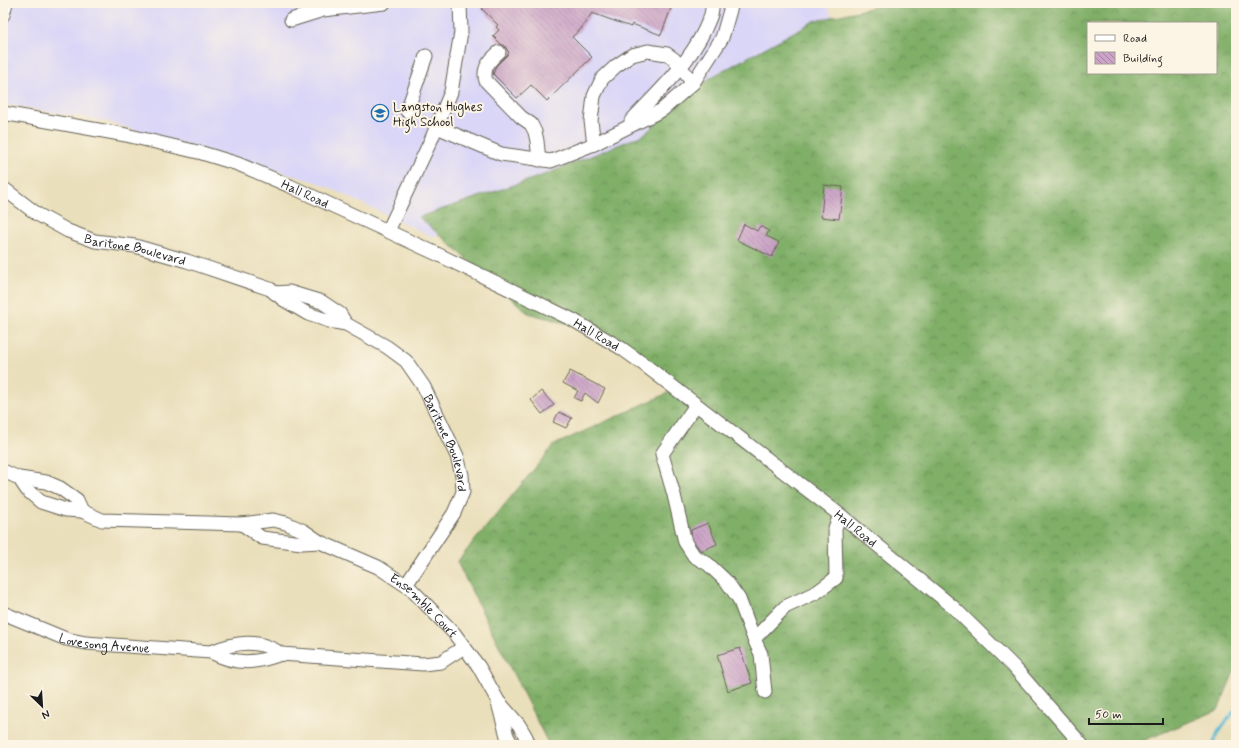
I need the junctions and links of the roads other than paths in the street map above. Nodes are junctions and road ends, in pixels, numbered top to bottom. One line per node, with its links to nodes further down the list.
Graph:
1 (6, 3): 7 (street)
2 (384, 3): 6 (street)
3 (460, 3): 17 (street)
4 (712, 3): 9 (street)
5 (732, 3): 10 (street)
6 (322, 7): 8 (street)
7 (3, 15)
8 (291, 20)
9 (702, 35): 10 (street); 13 (street)
10 (720, 42): 14 (street)
11 (499, 52): 20 (street)
12 (426, 56): 15 (street)
13 (681, 68): 14 (street); 18 (street); 19 (street)
14 (693, 83): 18 (street)
15 (407, 111)
16 (3, 113): 22 (street, Hall Road)
17 (437, 127): 20 (street); 22 (street)
18 (625, 128): 19 (street)
19 (594, 144): 20 (street)
20 (539, 160)
21 (3, 188): 30 (street, Baritone Boulevard)
22 (388, 231): 23 (street, Hall Road)
23 (696, 404): 27 (street, Hall Road); 32 (street)
24 (3, 471): 25 (street, Ensemble Court)
25 (19, 478): 26 (street, Ensemble Court); 26 (street, Ensemble Court)
26 (82, 511): 28 (street, Ensemble Court)
27 (840, 515): 32 (street); 40 (street, Hall Road)
28 (242, 524): 29 (street, Ensemble Court); 29 (street, Ensemble Court)
29 (320, 542): 30 (street, Ensemble Court)
30 (406, 585): 33 (street, Ensemble Court)
31 (3, 613): 34 (street, Lovesong Avenue)
32 (754, 639): 36 (street)
33 (464, 647): 35 (street, Lovesong Avenue); 37 (street, Ensemble Court)
34 (211, 652): 35 (street, Lovesong Avenue); 35 (street, Lovesong Avenue)
35 (281, 654)
36 (765, 692)
37 (498, 701): 38 (street, Ensemble Court); 39 (street, Ensemble Court)
38 (512, 745)
39 (529, 745)
40 (1082, 745)

